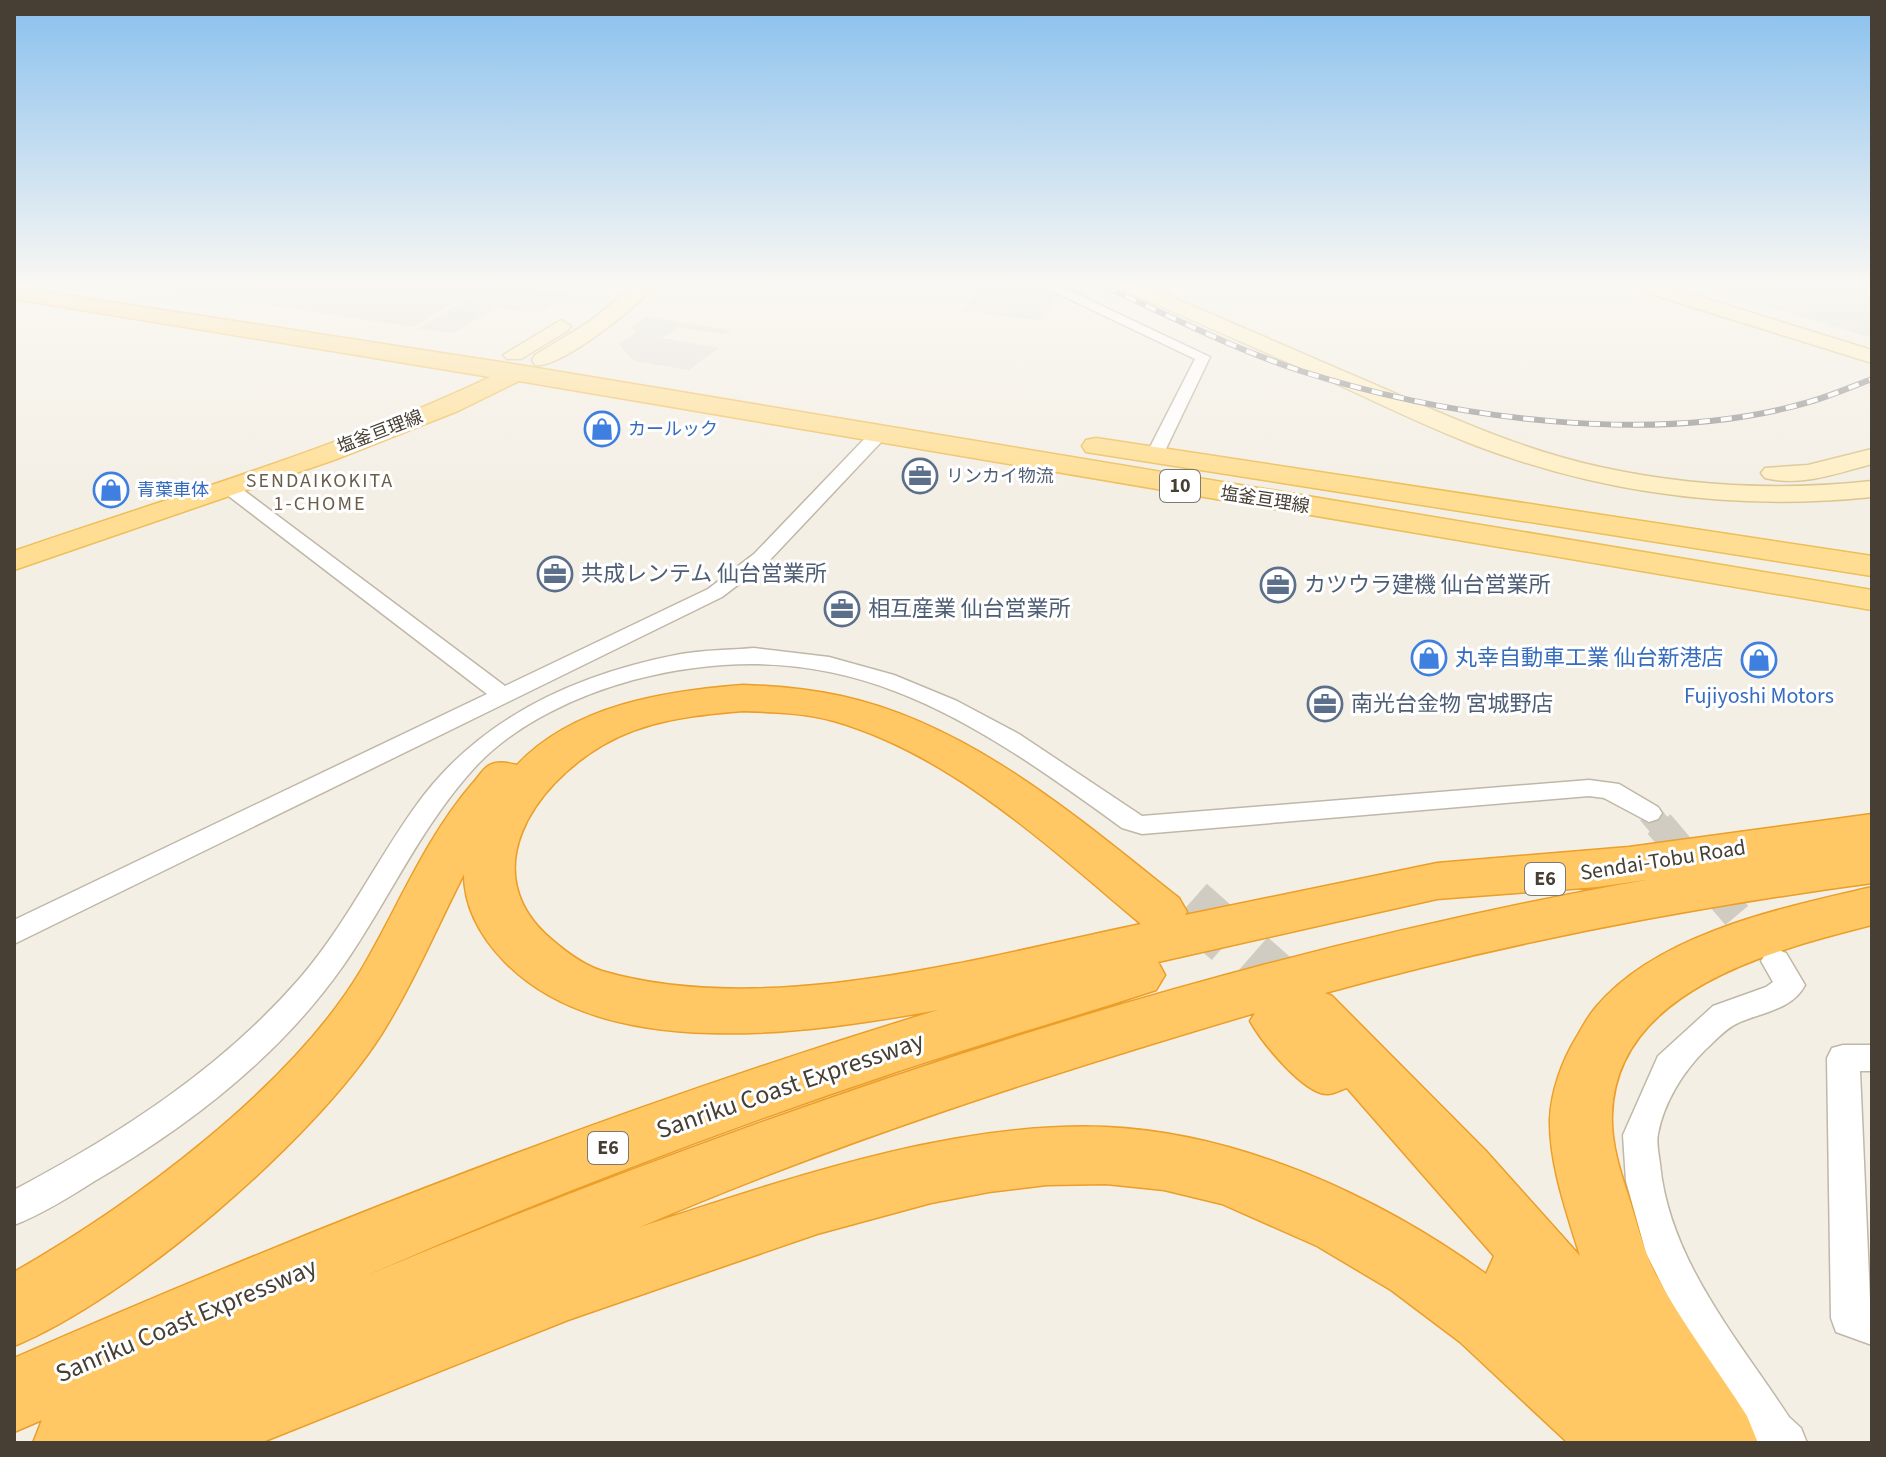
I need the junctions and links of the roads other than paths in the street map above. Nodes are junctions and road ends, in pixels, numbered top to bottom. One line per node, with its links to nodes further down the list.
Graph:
1 (426, 355): 9 (main road)
2 (439, 355): 9 (main road)
3 (522, 355): 9 (street)
4 (551, 355): 8 (street)
5 (1199, 355): 11 (street)
6 (1289, 355): 14 (street)
7 (1333, 355): 12 (street)
8 (543, 360): 9 (main road, 塩釜亘理線); 11 (main road, 塩釜亘理線 / 10)
9 (506, 367): 10 (main road, 塩釜亘理線 / 10); 13 (main road, 塩釜亘理線); 15 (main road, 塩釜亘理線)
10 (877, 436): 18 (main road, 塩釜亘理線 / 10); 19 (street)
11 (1155, 455): 17 (main road, 塩釜亘理線 / 10)
12 (1872, 456)
13 (228, 487): 16 (main road, 塩釜亘理線); 19 (street)
14 (1872, 489)
15 (14, 543)
16 (14, 561)
17 (1872, 566)
18 (1872, 600)
19 (504, 696): 25 (street)
20 (1649, 813): 29 (street)
21 (1872, 831): 22 (highway, Sendai-Tobu Road / E6)
22 (1627, 864): 27 (highway, Sendai-Tobu Road / E6); 27 (highway)
23 (1872, 865): 27 (highway, Sendai-Tobu Road / E6)
24 (1872, 906): 38 (highway)
25 (14, 933)
26 (1776, 961): 39 (street)
27 (1237, 965): 30 (highway); 32 (highway, Sanriku Coast Expressway / E6); 33 (highway, E6); 36 (highway); 37 (highway)
28 (1872, 1058): 31 (street)
29 (14, 1208)
30 (14, 1311)
31 (1872, 1326)
32 (14, 1395)
33 (71, 1443)
34 (172, 1443): 35 (highway)
35 (1622, 1443)
36 (1631, 1443)
37 (1692, 1443)
38 (1720, 1443)
39 (1786, 1443)

